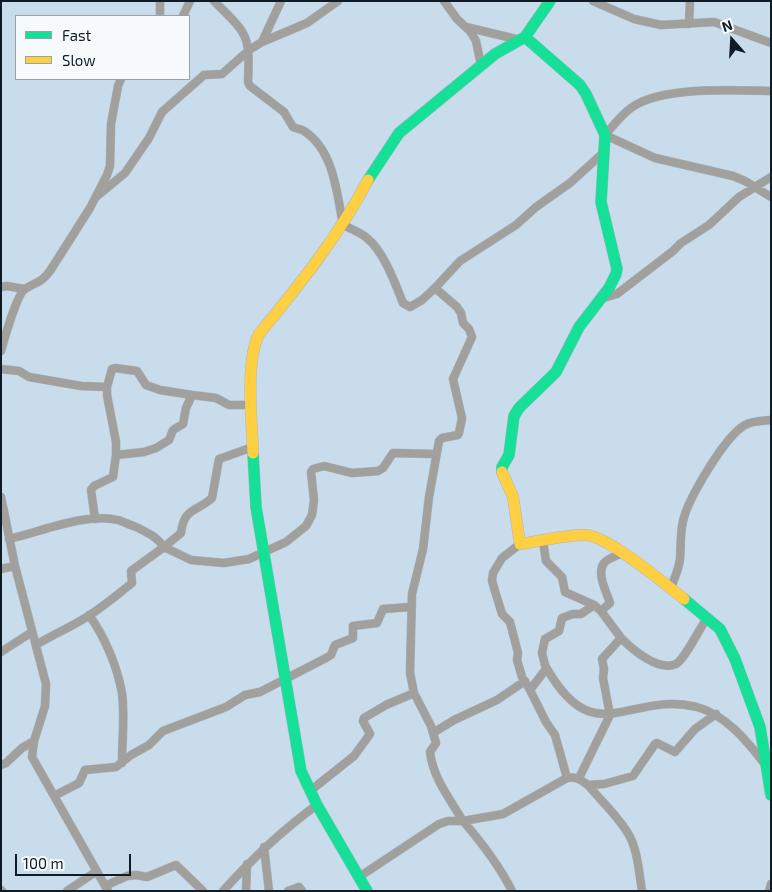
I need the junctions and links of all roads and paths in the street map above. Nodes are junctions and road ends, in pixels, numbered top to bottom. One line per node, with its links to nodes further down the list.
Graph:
1 (160, 1): 10 (street)
2 (190, 1): 11 (street)
3 (214, 1): 17 (street)
4 (281, 1): 15 (street)
5 (338, 1): 15 (street)
6 (444, 1): 13 (street)
7 (550, 1): 14 (street)
8 (593, 1): 12 (street)
9 (690, 1): 12 (street)
10 (160, 15)
11 (183, 15)
12 (689, 24): 16 (street)
13 (466, 27): 14 (street); 18 (street)
14 (522, 39): 18 (street); 21 (street)
15 (262, 42): 17 (street)
16 (771, 43)
17 (249, 50): 25 (street); 27 (street)
18 (481, 66): 27 (street)
19 (121, 80): 25 (street)
20 (771, 91): 21 (street)
21 (604, 135): 22 (street); 24 (street)
22 (603, 153): 29 (street); 31 (street)
23 (771, 177): 24 (street)
24 (756, 187): 26 (street); 31 (street)
25 (96, 197): 30 (street)
26 (771, 197)
27 (343, 225): 29 (street); 36 (street)
28 (1, 287): 30 (street)
29 (435, 288): 39 (street)
30 (24, 289): 32 (street)
31 (600, 299): 45 (street)
32 (1, 350)
33 (1, 369): 34 (street)
34 (107, 387): 35 (street); 40 (street)
35 (192, 395): 36 (street); 40 (street)
36 (251, 405): 38 (street)
37 (771, 420): 51 (street)
38 (253, 447): 46 (street); 47 (street)
39 (436, 454): 47 (street); 52 (street)
40 (116, 455): 42 (street)
41 (1, 497): 43 (street)
42 (94, 519): 43 (street); 46 (street)
43 (9, 539): 49 (street)
44 (544, 541): 45 (street); 48 (street); 53 (street)
45 (520, 544): 62 (street)
46 (164, 547): 47 (street); 54 (street)
47 (264, 552): 61 (street)
48 (622, 553): 51 (street); 53 (street)
49 (15, 566): 50 (street); 56 (street)
50 (1, 570)
51 (671, 588): 55 (street)
52 (410, 607): 61 (street); 64 (street)
53 (598, 608): 57 (street); 60 (street)
54 (89, 616): 58 (street); 69 (street)
55 (707, 618): 57 (street); 71 (street)
56 (32, 632): 58 (street); 59 (street)
57 (621, 638): 65 (street)
58 (36, 645): 68 (street)
59 (1, 652)
60 (546, 667): 63 (street); 65 (street)
61 (286, 679): 69 (street); 75 (street)
62 (525, 681): 63 (street); 67 (street)
63 (530, 690): 72 (street)
64 (414, 693): 67 (street); 75 (street)
65 (610, 714): 66 (street); 73 (street)
66 (716, 714): 71 (street); 74 (street)
67 (433, 733): 79 (street)
68 (34, 741): 70 (street); 77 (street)
69 (122, 763): 77 (street)
70 (1, 765)
71 (767, 767): 76 (street)
72 (567, 778): 73 (street); 79 (street)
73 (579, 778): 74 (street)
74 (588, 785): 95 (street)
75 (310, 791): 78 (street)
76 (771, 795)
77 (54, 796): 82 (street)
78 (317, 805): 80 (street); 83 (street)
79 (463, 821): 83 (street); 94 (street)
80 (264, 847): 81 (street); 90 (street)
81 (247, 864): 88 (street); 89 (street)
82 (98, 872): 85 (street); 86 (street)
83 (359, 877): 93 (street)
84 (771, 884): 96 (street)
85 (107, 888): 87 (street)
86 (68, 891)
87 (203, 891)
88 (223, 891)
89 (246, 891)
90 (269, 891)
91 (288, 891): 92 (street)
92 (302, 891)
93 (367, 891)
94 (512, 891)
95 (642, 891)
96 (769, 891)

